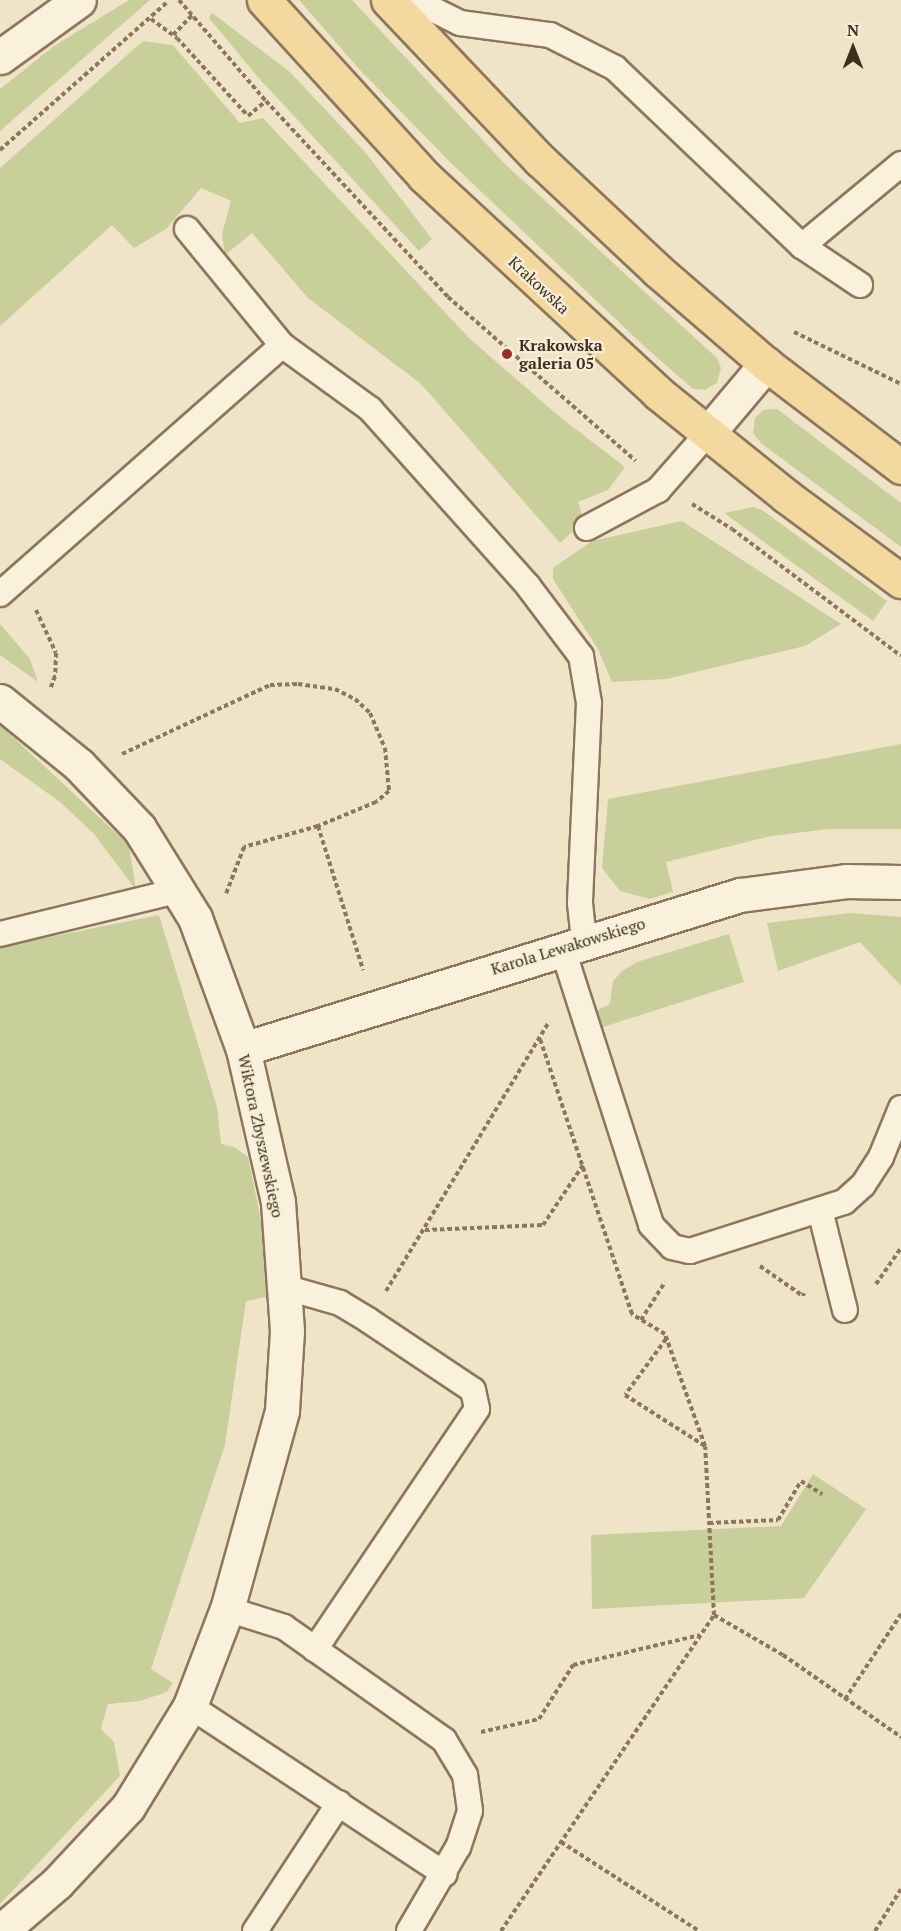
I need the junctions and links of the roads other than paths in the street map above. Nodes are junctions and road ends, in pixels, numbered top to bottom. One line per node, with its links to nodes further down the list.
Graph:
1 (78, 0): 5 (street)
2 (264, 0): 12 (main road, Krakowska)
3 (388, 0): 11 (main road)
4 (414, 0): 8 (lane)
5 (0, 57)
6 (901, 164): 8 (lane)
7 (187, 229): 10 (lane)
8 (802, 246): 9 (lane)
9 (860, 285)
10 (282, 345): 16 (lane); 21 (lane)
11 (766, 364): 12 (street); 13 (main road)
12 (707, 434): 14 (lane); 15 (main road, Krakowska)
13 (901, 468)
14 (587, 528)
15 (901, 581)
16 (0, 594)
17 (0, 701): 19 (street, Wiktora Zbyszewskiego)
18 (901, 882): 21 (street, Karola Lewakowskiego)
19 (187, 904): 20 (lane); 22 (street, Wiktora Zbyszewskiego)
20 (0, 934)
21 (573, 944): 22 (street, Karola Lewakowskiego); 24 (lane)
22 (243, 1049): 25 (street, Wiktora Zbyszewskiego)
23 (901, 1108): 24 (lane)
24 (820, 1210): 26 (lane)
25 (284, 1287): 27 (street, Wiktora Zbyszewskiego); 28 (lane)
26 (846, 1310)
27 (228, 1609): 28 (lane); 29 (street, Wiktora Zbyszewskiego)
28 (315, 1649): 31 (lane)
29 (190, 1706): 30 (lane); 32 (street, Wiktora Zbyszewskiego)
30 (339, 1803): 31 (lane); 33 (lane)
31 (445, 1874): 34 (lane)
32 (1, 1931)
33 (255, 1931)
34 (409, 1931)

